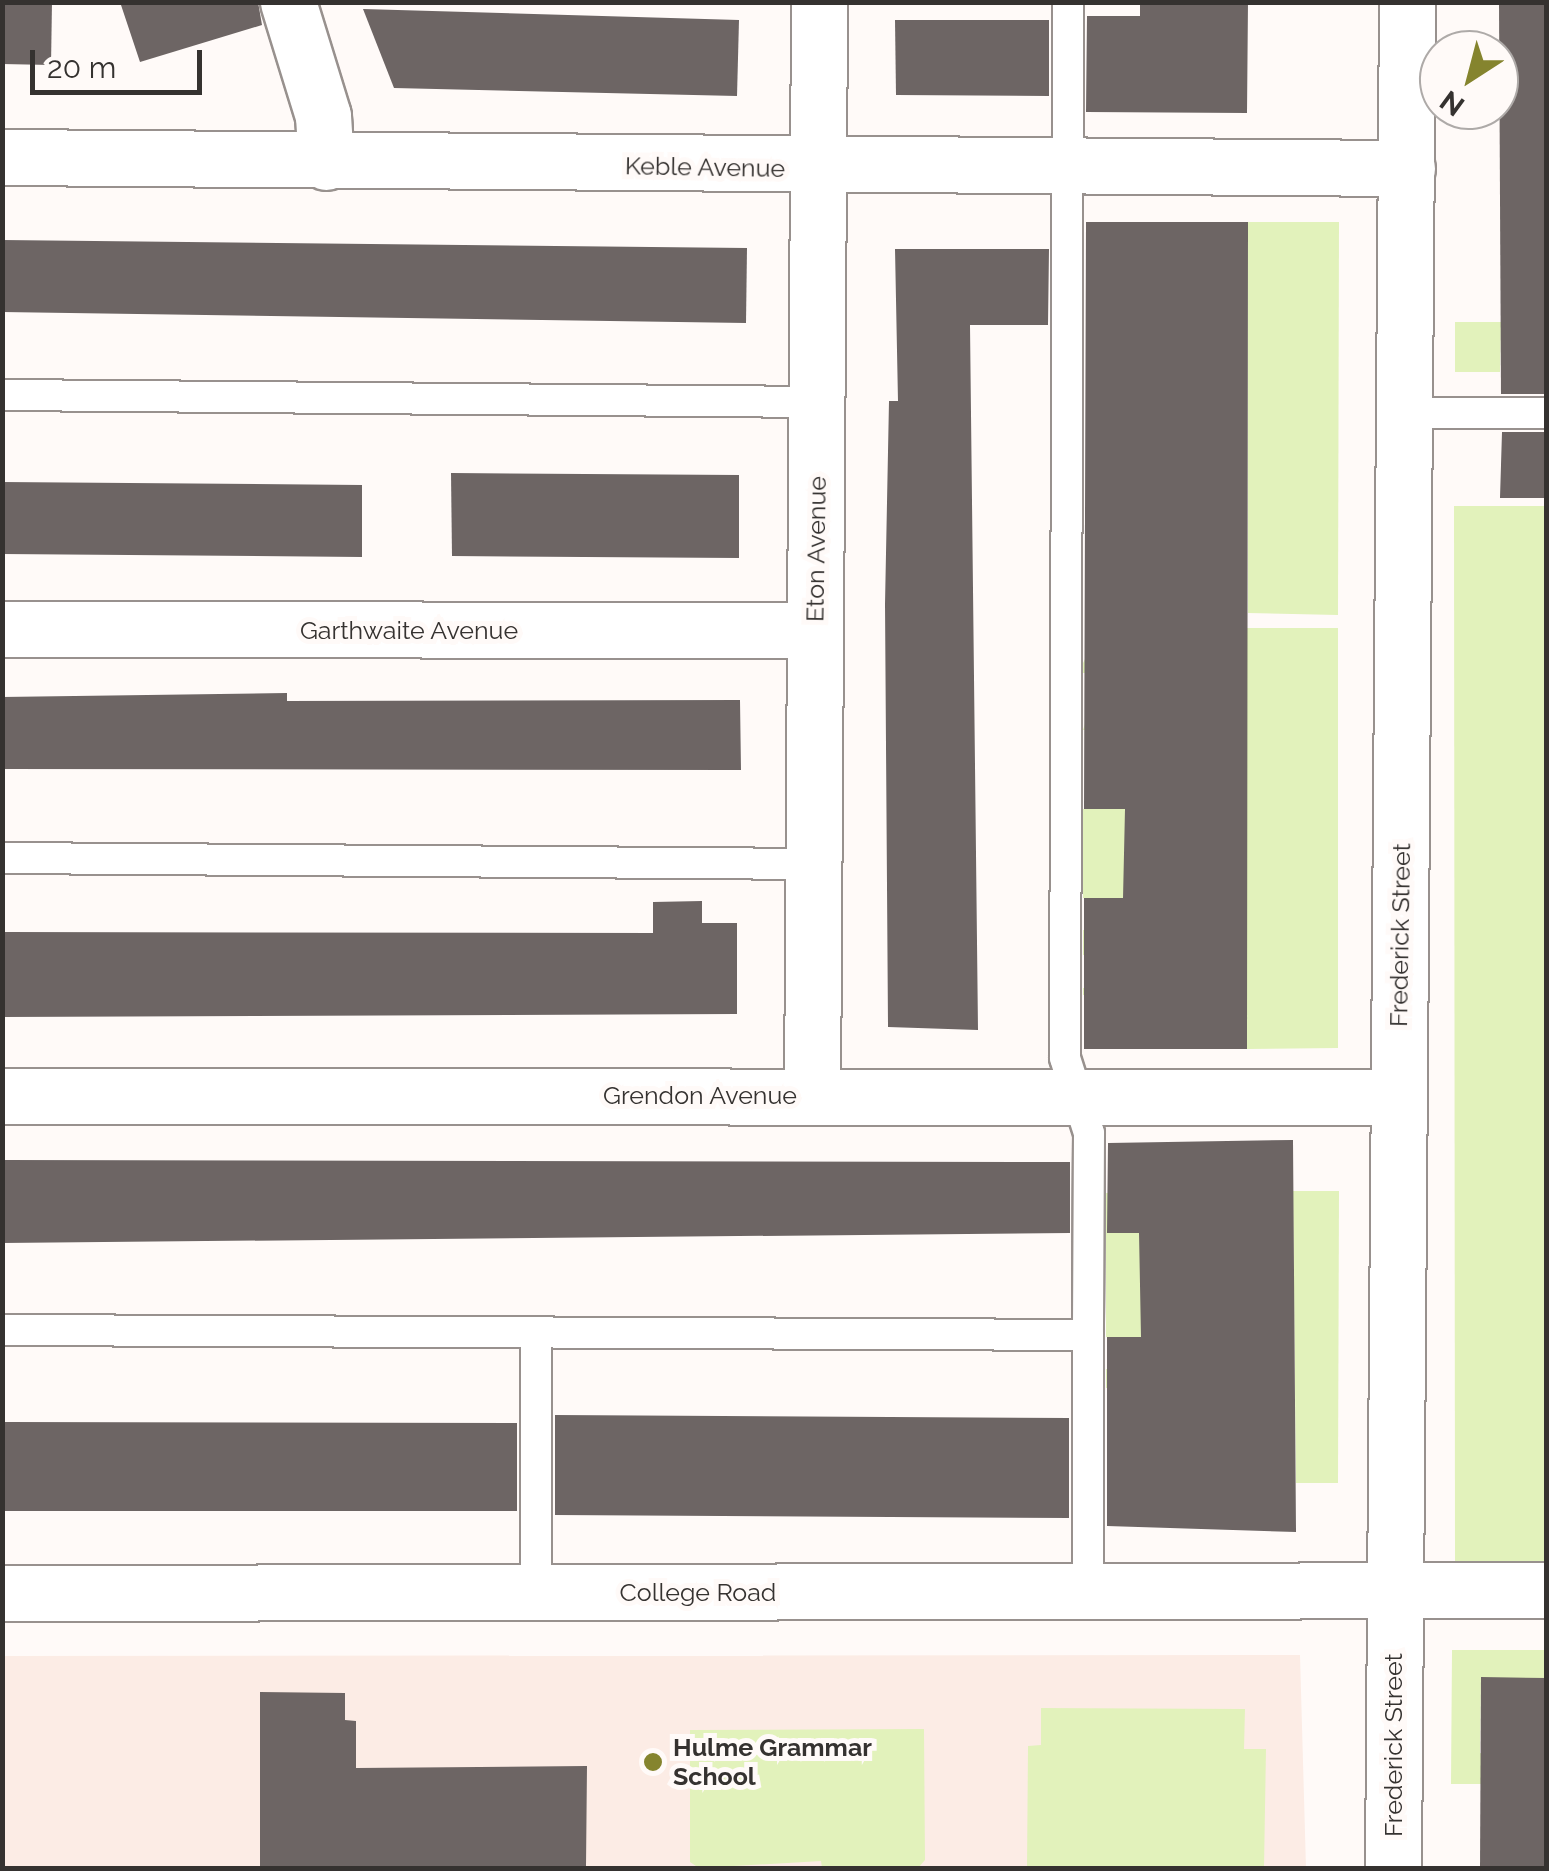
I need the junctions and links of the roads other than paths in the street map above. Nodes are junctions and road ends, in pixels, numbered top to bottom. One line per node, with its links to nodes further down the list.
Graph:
1 (288, 2): 6 (street)
2 (818, 2): 7 (street, Eton Avenue)
3 (1068, 2): 8 (lane)
4 (1408, 2): 9 (street, Frederick Street)
5 (2, 157): 6 (street, Keble Avenue)
6 (326, 162): 7 (street, Keble Avenue)
7 (818, 168): 8 (street, Keble Avenue); 11 (street, Eton Avenue)
8 (1067, 168): 9 (street, Keble Avenue); 20 (lane)
9 (1407, 168): 13 (street, Frederick Street)
10 (2, 395): 11 (lane)
11 (818, 402): 15 (street, Eton Avenue)
12 (1546, 413): 13 (lane)
13 (1406, 414): 21 (street, Frederick Street)
14 (2, 629): 15 (street, Garthwaite Avenue)
15 (815, 630): 17 (street, Eton Avenue)
16 (2, 858): 17 (lane)
17 (812, 864): 19 (street, Eton Avenue)
18 (2, 1096): 19 (street, Grendon Avenue)
19 (812, 1096): 20 (street, Grendon Avenue)
20 (1075, 1096): 21 (street, Grendon Avenue); 24 (lane)
21 (1398, 1097): 27 (street, Frederick Street)
22 (2, 1330): 23 (lane)
23 (536, 1332): 24 (lane); 29 (lane)
24 (1088, 1335): 25 (lane)
25 (1088, 1590): 27 (street, College Road); 29 (street, College Road)
26 (1546, 1590): 27 (street, College Road)
27 (1394, 1591): 30 (street, Frederick Street)
28 (2, 1592): 29 (street, College Road)
29 (536, 1592)
30 (1393, 1868)

